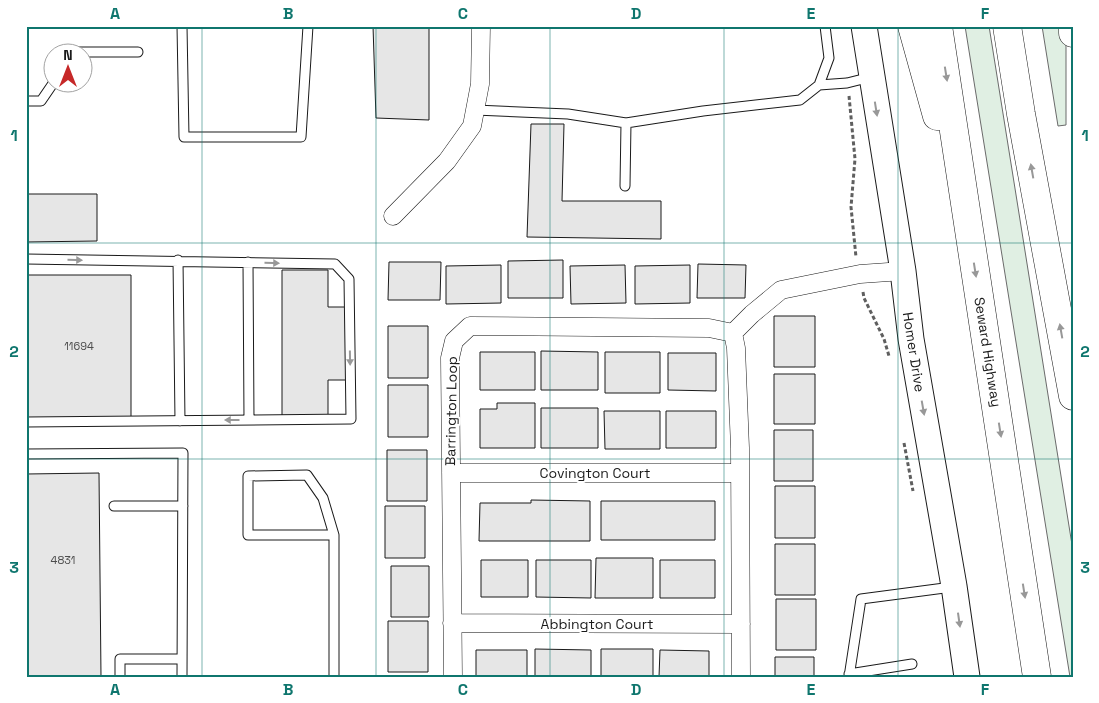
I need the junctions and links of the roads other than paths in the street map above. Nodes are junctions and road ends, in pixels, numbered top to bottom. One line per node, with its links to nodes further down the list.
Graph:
1 (182, 26): 2 (lane)
2 (308, 26)
3 (481, 26): 17 (street)
4 (825, 26): 14 (lane)
5 (864, 26): 13 (main road, Homer Drive)
6 (912, 26): 21 (highway)
7 (938, 26): 21 (highway, Seward Highway, one-way to 21)
8 (1007, 26): 27 (highway, one-way to 8)
9 (1073, 26): 10 (highway)
10 (1073, 32)
11 (92, 52): 12 (lane)
12 (138, 52)
13 (871, 77): 14 (lane); 25 (main road, Homer Drive, one-way to 25)
14 (819, 85): 18 (lane)
15 (47, 92): 16 (lane)
16 (26, 101)
17 (475, 110): 18 (lane); 20 (street)
18 (626, 123): 19 (lane)
19 (625, 186)
20 (393, 216)
21 (970, 232): 49 (highway, Seward Highway, one-way to 49)
22 (26, 259): 23 (lane, one-way to 23)
23 (178, 260): 24 (lane); 29 (lane)
24 (248, 262): 28 (lane); 28 (lane, one-way to 28)
25 (902, 271): 26 (street); 37 (main road, Homer Drive, one-way to 37)
26 (733, 333): 32 (street, Barrington Loop); 33 (street)
27 (1073, 396)
28 (249, 420): 29 (lane, one-way to 29)
29 (180, 421): 30 (lane)
30 (26, 422)
31 (26, 454): 35 (lane)
32 (451, 473): 33 (street, Covington Court); 38 (street, Barrington Loop)
33 (740, 473): 39 (street)
34 (114, 506): 35 (lane)
35 (183, 506): 40 (lane)
36 (334, 535): 36 (lane); 45 (lane)
37 (954, 586): 42 (lane); 48 (main road, Homer Drive, one-way to 48)
38 (452, 623): 39 (street, Abbington Court); 46 (street, Barrington Loop)
39 (741, 624): 47 (street)
40 (182, 659): 43 (lane); 44 (lane)
41 (912, 664): 42 (lane)
42 (849, 675)
43 (120, 677)
44 (182, 677)
45 (334, 677)
46 (453, 677)
47 (741, 677)
48 (967, 677)
49 (1037, 677)

